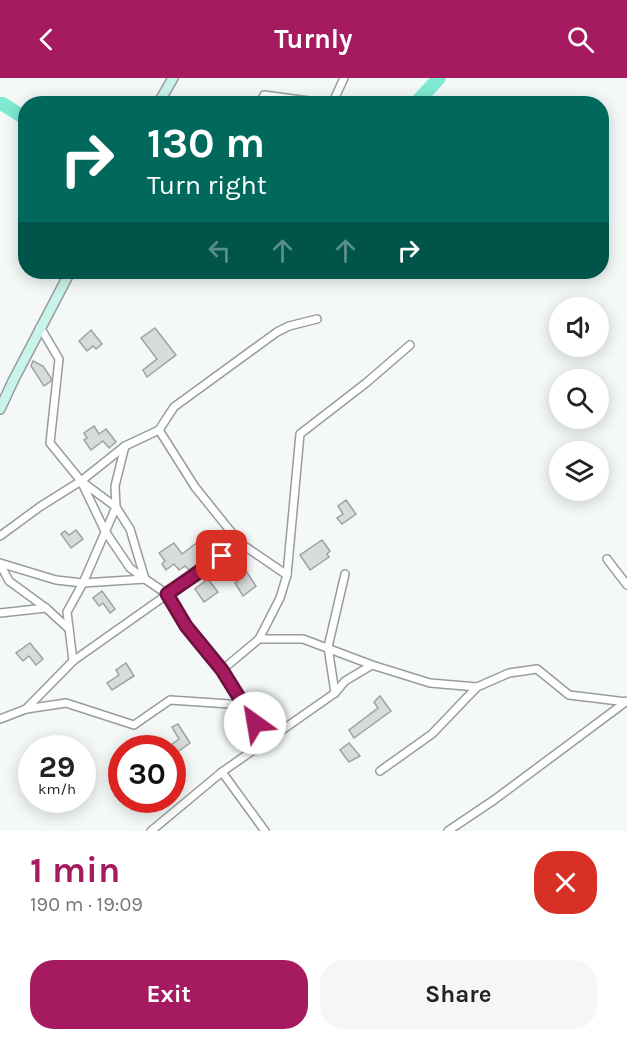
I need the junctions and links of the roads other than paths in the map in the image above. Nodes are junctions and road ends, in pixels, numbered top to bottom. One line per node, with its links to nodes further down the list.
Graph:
1 (172, 78): 3 (main road)
2 (344, 78): 6 (street)
3 (162, 96)
4 (263, 96): 5 (street)
5 (278, 96)
6 (336, 96)
7 (66, 279): 9 (main road)
8 (317, 319): 12 (street)
9 (40, 327): 11 (main road); 14 (street)
10 (410, 345): 22 (street)
11 (0, 409)
12 (159, 430): 13 (street); 18 (street)
13 (125, 446): 14 (street); 15 (street)
14 (81, 481): 15 (street); 16 (street); 17 (street)
15 (116, 507): 16 (street); 23 (street)
16 (105, 531): 23 (street); 24 (street)
17 (0, 536)
18 (240, 543): 22 (street); 26 (street)
19 (607, 559): 25 (street)
20 (0, 564): 24 (street); 27 (street)
21 (345, 574): 31 (street)
22 (287, 575): 30 (street)
23 (145, 579): 24 (street); 26 (street)
24 (83, 583): 29 (street)
25 (627, 585)
26 (167, 594): 32 (street); 34 (street)
27 (46, 608): 28 (street); 29 (street)
28 (0, 613)
29 (69, 629): 32 (street)
30 (259, 639): 31 (street); 34 (street)
31 (328, 647): 33 (street); 36 (street)
32 (73, 661): 38 (street)
33 (372, 665): 35 (street); 36 (street)
34 (222, 670): 37 (street)
35 (477, 687): 41 (street); 45 (street)
36 (335, 693): 40 (street)
37 (244, 705): 38 (street); 40 (street)
38 (26, 709): 39 (street)
39 (0, 719)
40 (266, 740): 42 (street)
41 (380, 771)
42 (222, 772): 43 (street); 44 (street)
43 (152, 831)
44 (265, 831)
45 (448, 831)

